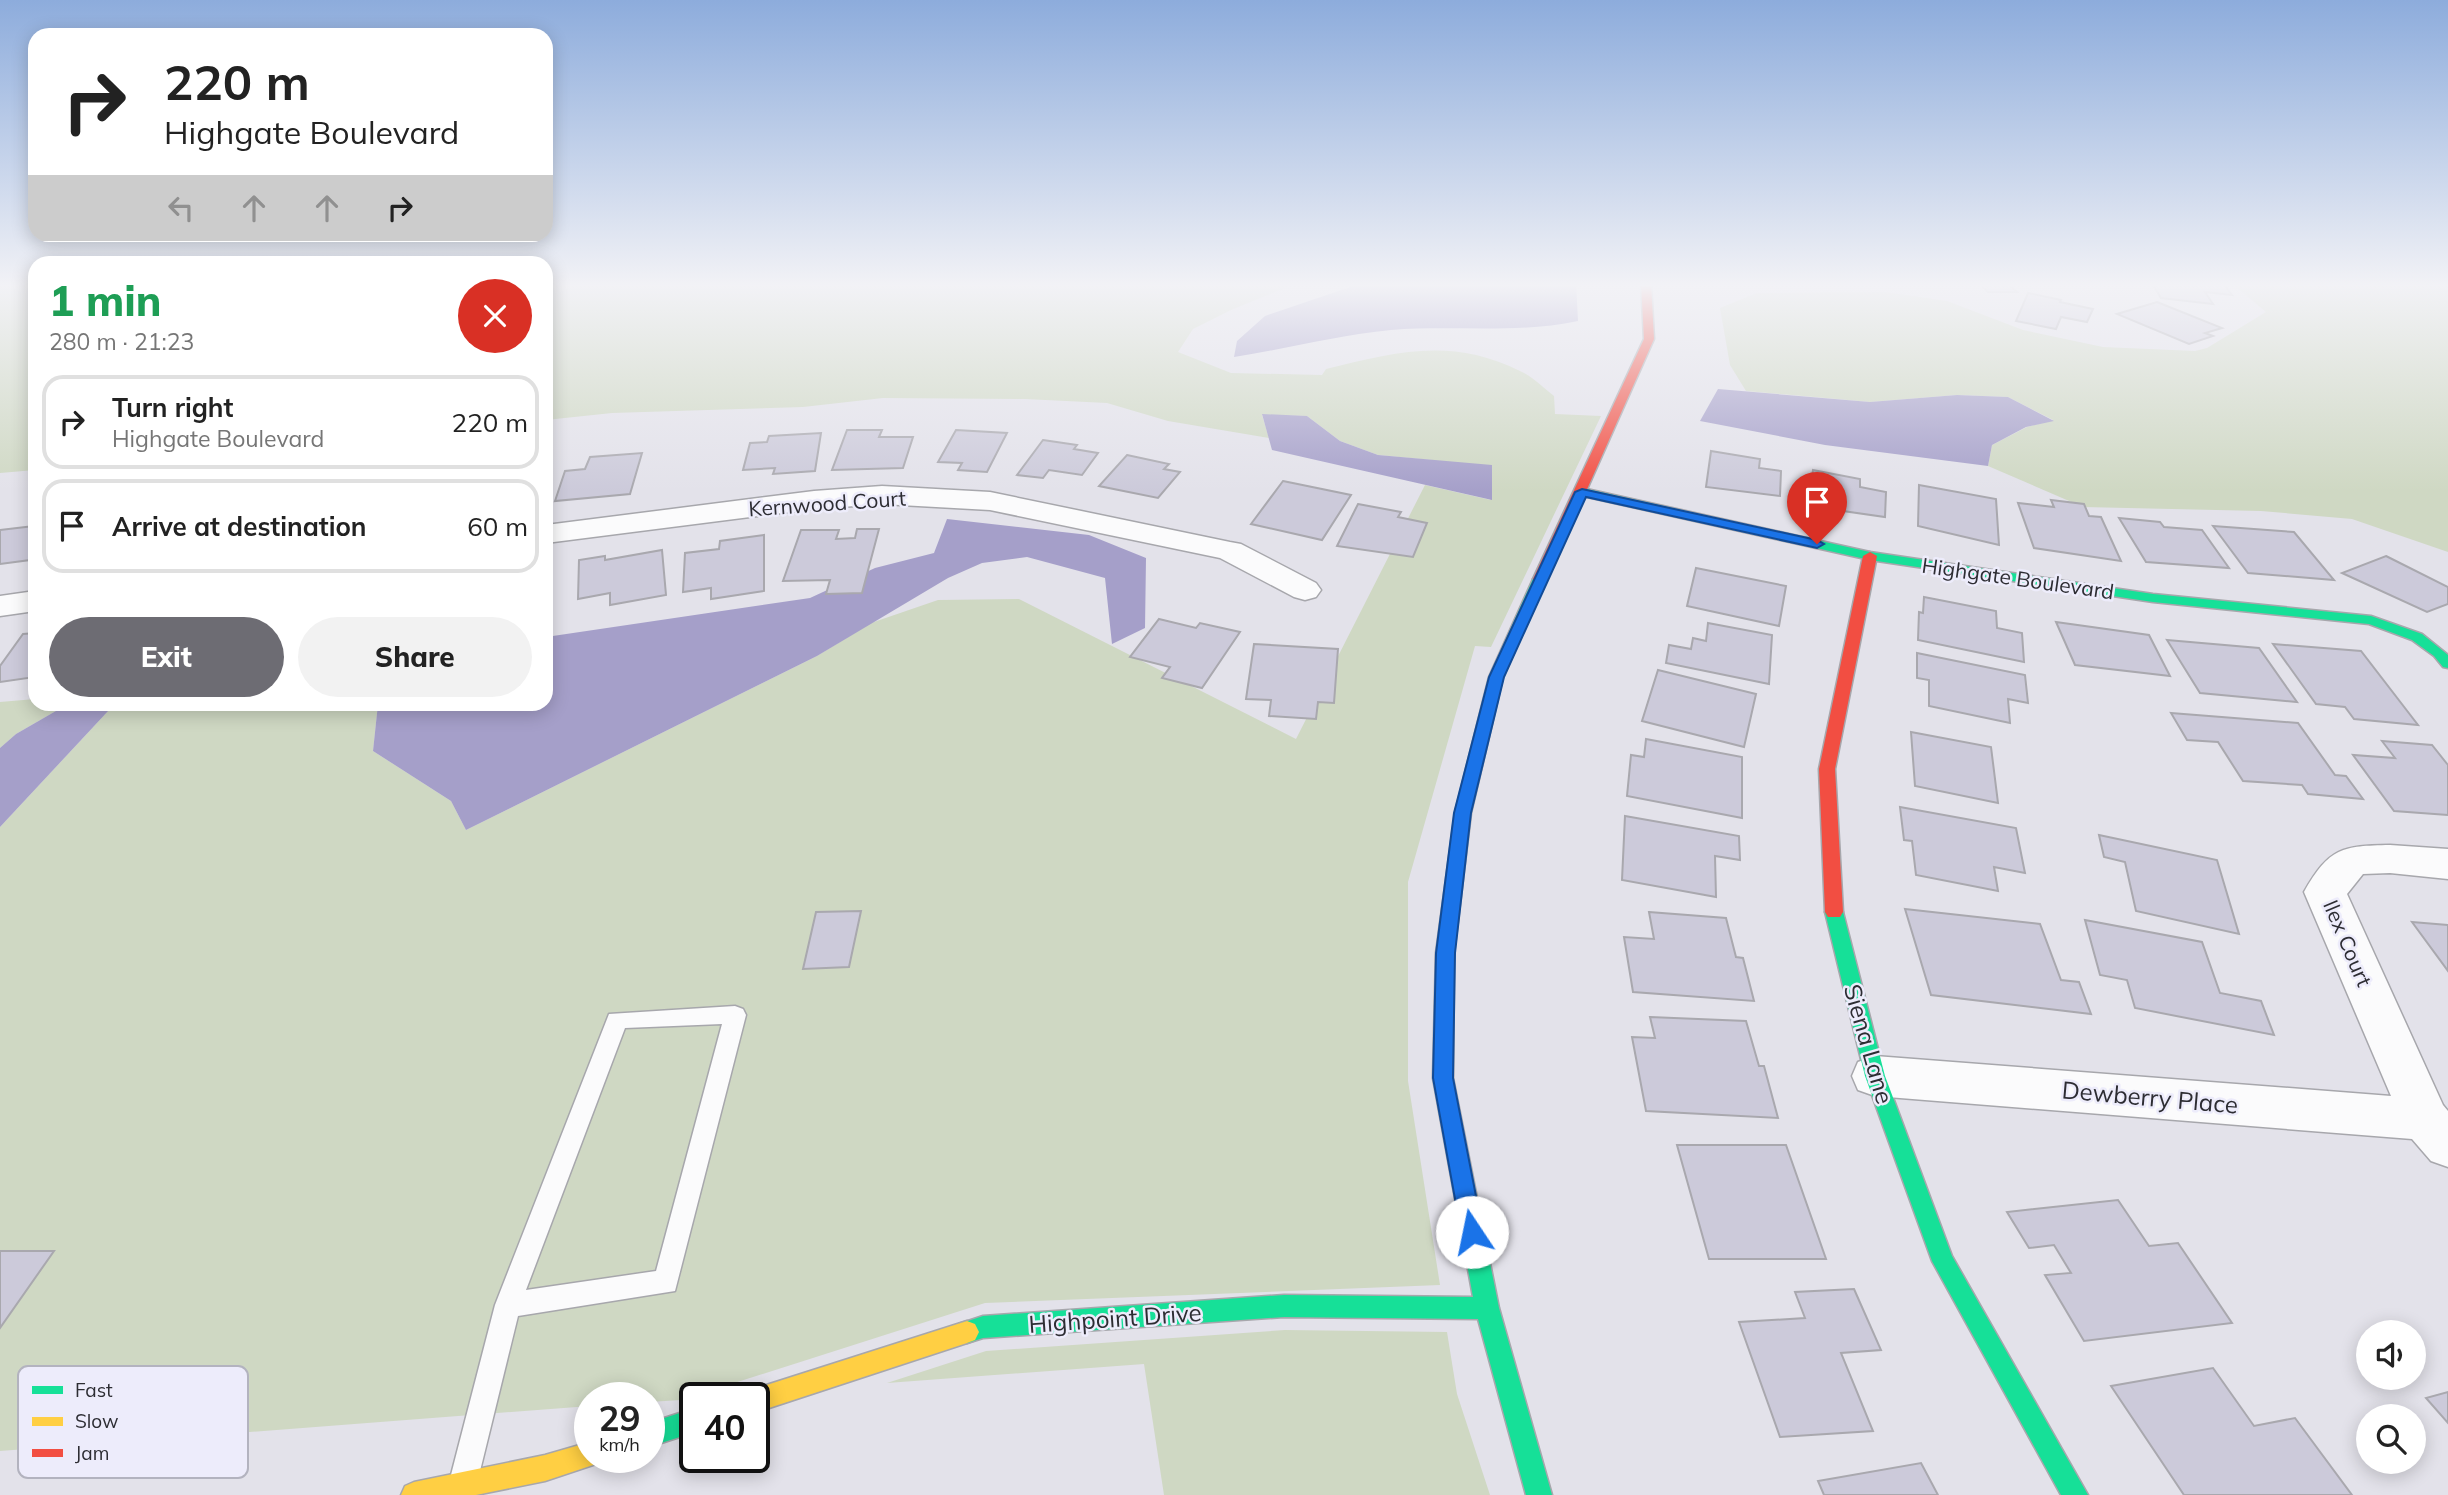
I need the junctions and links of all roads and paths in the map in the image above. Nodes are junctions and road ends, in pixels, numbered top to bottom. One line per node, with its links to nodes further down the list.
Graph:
1 (1643, 353): 2 (street)
2 (1582, 492): 4 (street, Highgate Boulevard); 13 (street)
3 (553, 533): 5 (street, Kernwood Court)
4 (1870, 556): 8 (street, Highgate Boulevard); 10 (street, Siena Lane)
5 (1305, 590)
6 (28, 602): 7 (street)
7 (0, 606)
8 (2448, 664)
9 (2448, 863): 11 (street, Ilex Court)
10 (1875, 1076): 11 (street, Dewberry Place); 19 (street, Siena Lane)
11 (2437, 1132)
12 (508, 1305): 12 (lane); 16 (lane)
13 (1487, 1308): 14 (street, Highpoint Drive); 18 (street)
14 (770, 1396)
15 (574, 1459): 16 (street)
16 (462, 1485): 17 (street)
17 (414, 1495)
18 (1539, 1495)
19 (2075, 1495)

